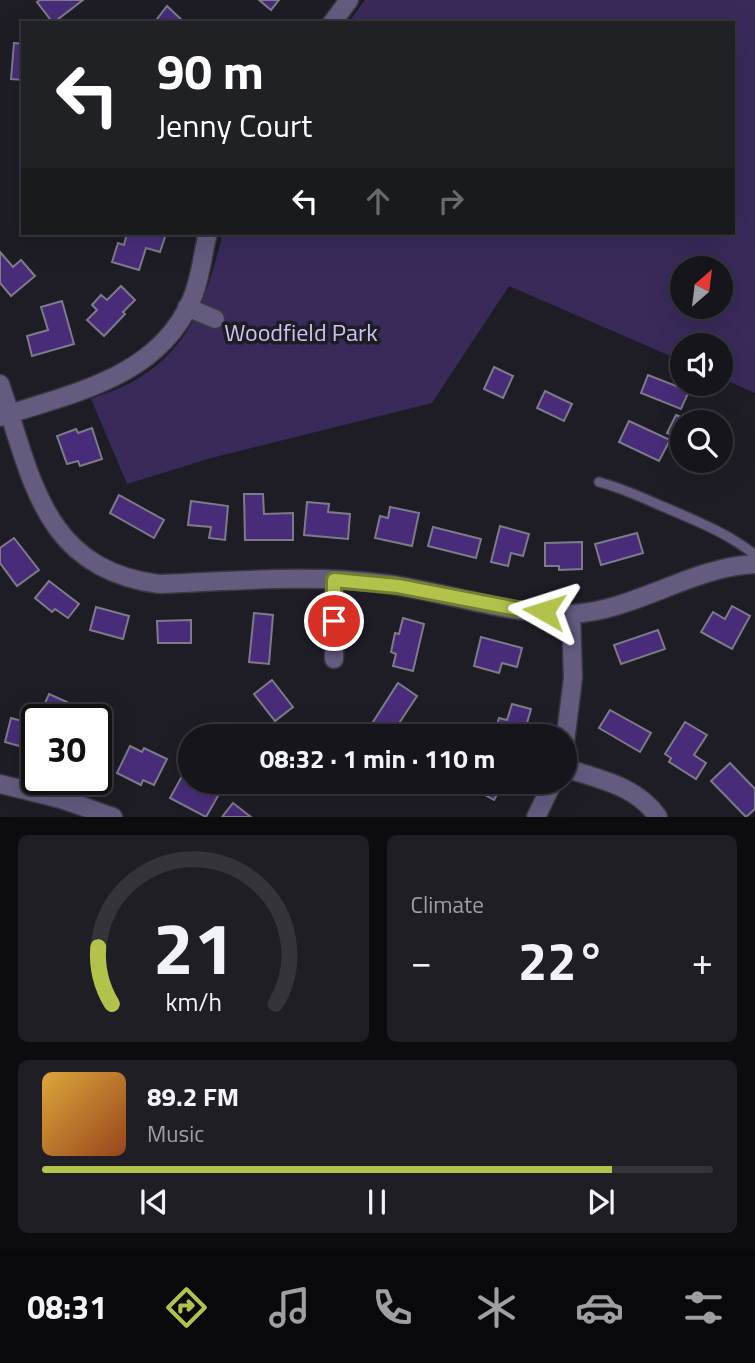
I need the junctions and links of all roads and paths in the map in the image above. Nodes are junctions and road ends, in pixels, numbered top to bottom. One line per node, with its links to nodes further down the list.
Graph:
1 (349, 0): 2 (street)
2 (333, 21)
3 (208, 235): 4 (street)
4 (187, 307): 5 (street); 7 (street)
5 (215, 319)
6 (0, 384): 7 (street)
7 (5, 415): 11 (street)
8 (599, 482): 9 (lane)
9 (755, 555)
10 (755, 564): 12 (street)
11 (334, 580): 12 (street); 13 (street)
12 (571, 614): 14 (street)
13 (334, 659)
14 (567, 724)
15 (577, 772): 20 (street)
16 (0, 784): 18 (street)
17 (547, 794): 19 (street)
18 (113, 817)
19 (536, 817)
20 (658, 817)

